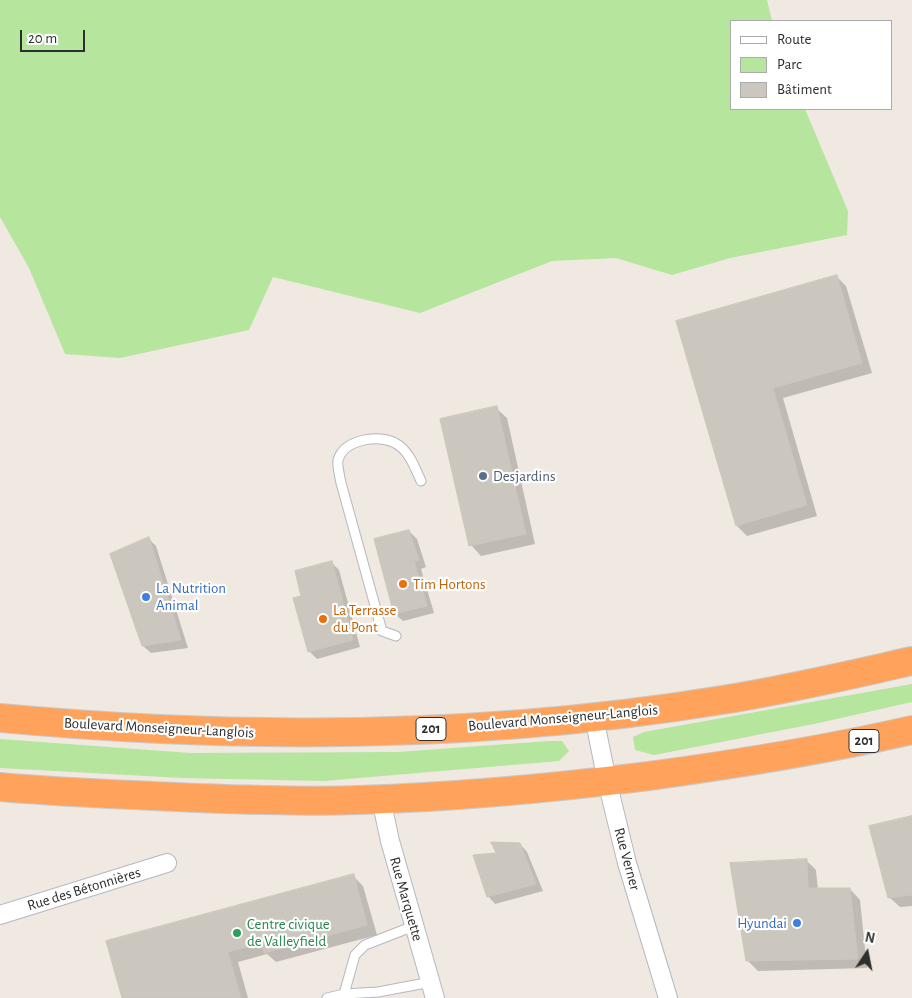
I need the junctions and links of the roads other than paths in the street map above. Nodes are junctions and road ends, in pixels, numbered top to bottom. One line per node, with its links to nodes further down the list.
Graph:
1 (421, 481): 2 (lane)
2 (396, 636)
3 (912, 661): 4 (highway, Boulevard Monseigneur-Langlois / 201)
4 (594, 717): 5 (highway, Boulevard Monseigneur-Langlois / 201); 7 (street, Rue Verner)
5 (0, 718)
6 (912, 730): 7 (highway, 201)
7 (607, 781): 9 (highway, 201); 16 (street, Rue Verner)
8 (0, 787): 9 (highway, 201)
9 (381, 799): 12 (street, Rue Marquette)
10 (167, 864): 11 (street, Rue des Bétonnières)
11 (0, 915)
12 (414, 926): 13 (street, Rue Marquette); 14 (lane)
13 (433, 990): 14 (lane)
14 (344, 994): 15 (lane)
15 (327, 998)
16 (668, 998)

